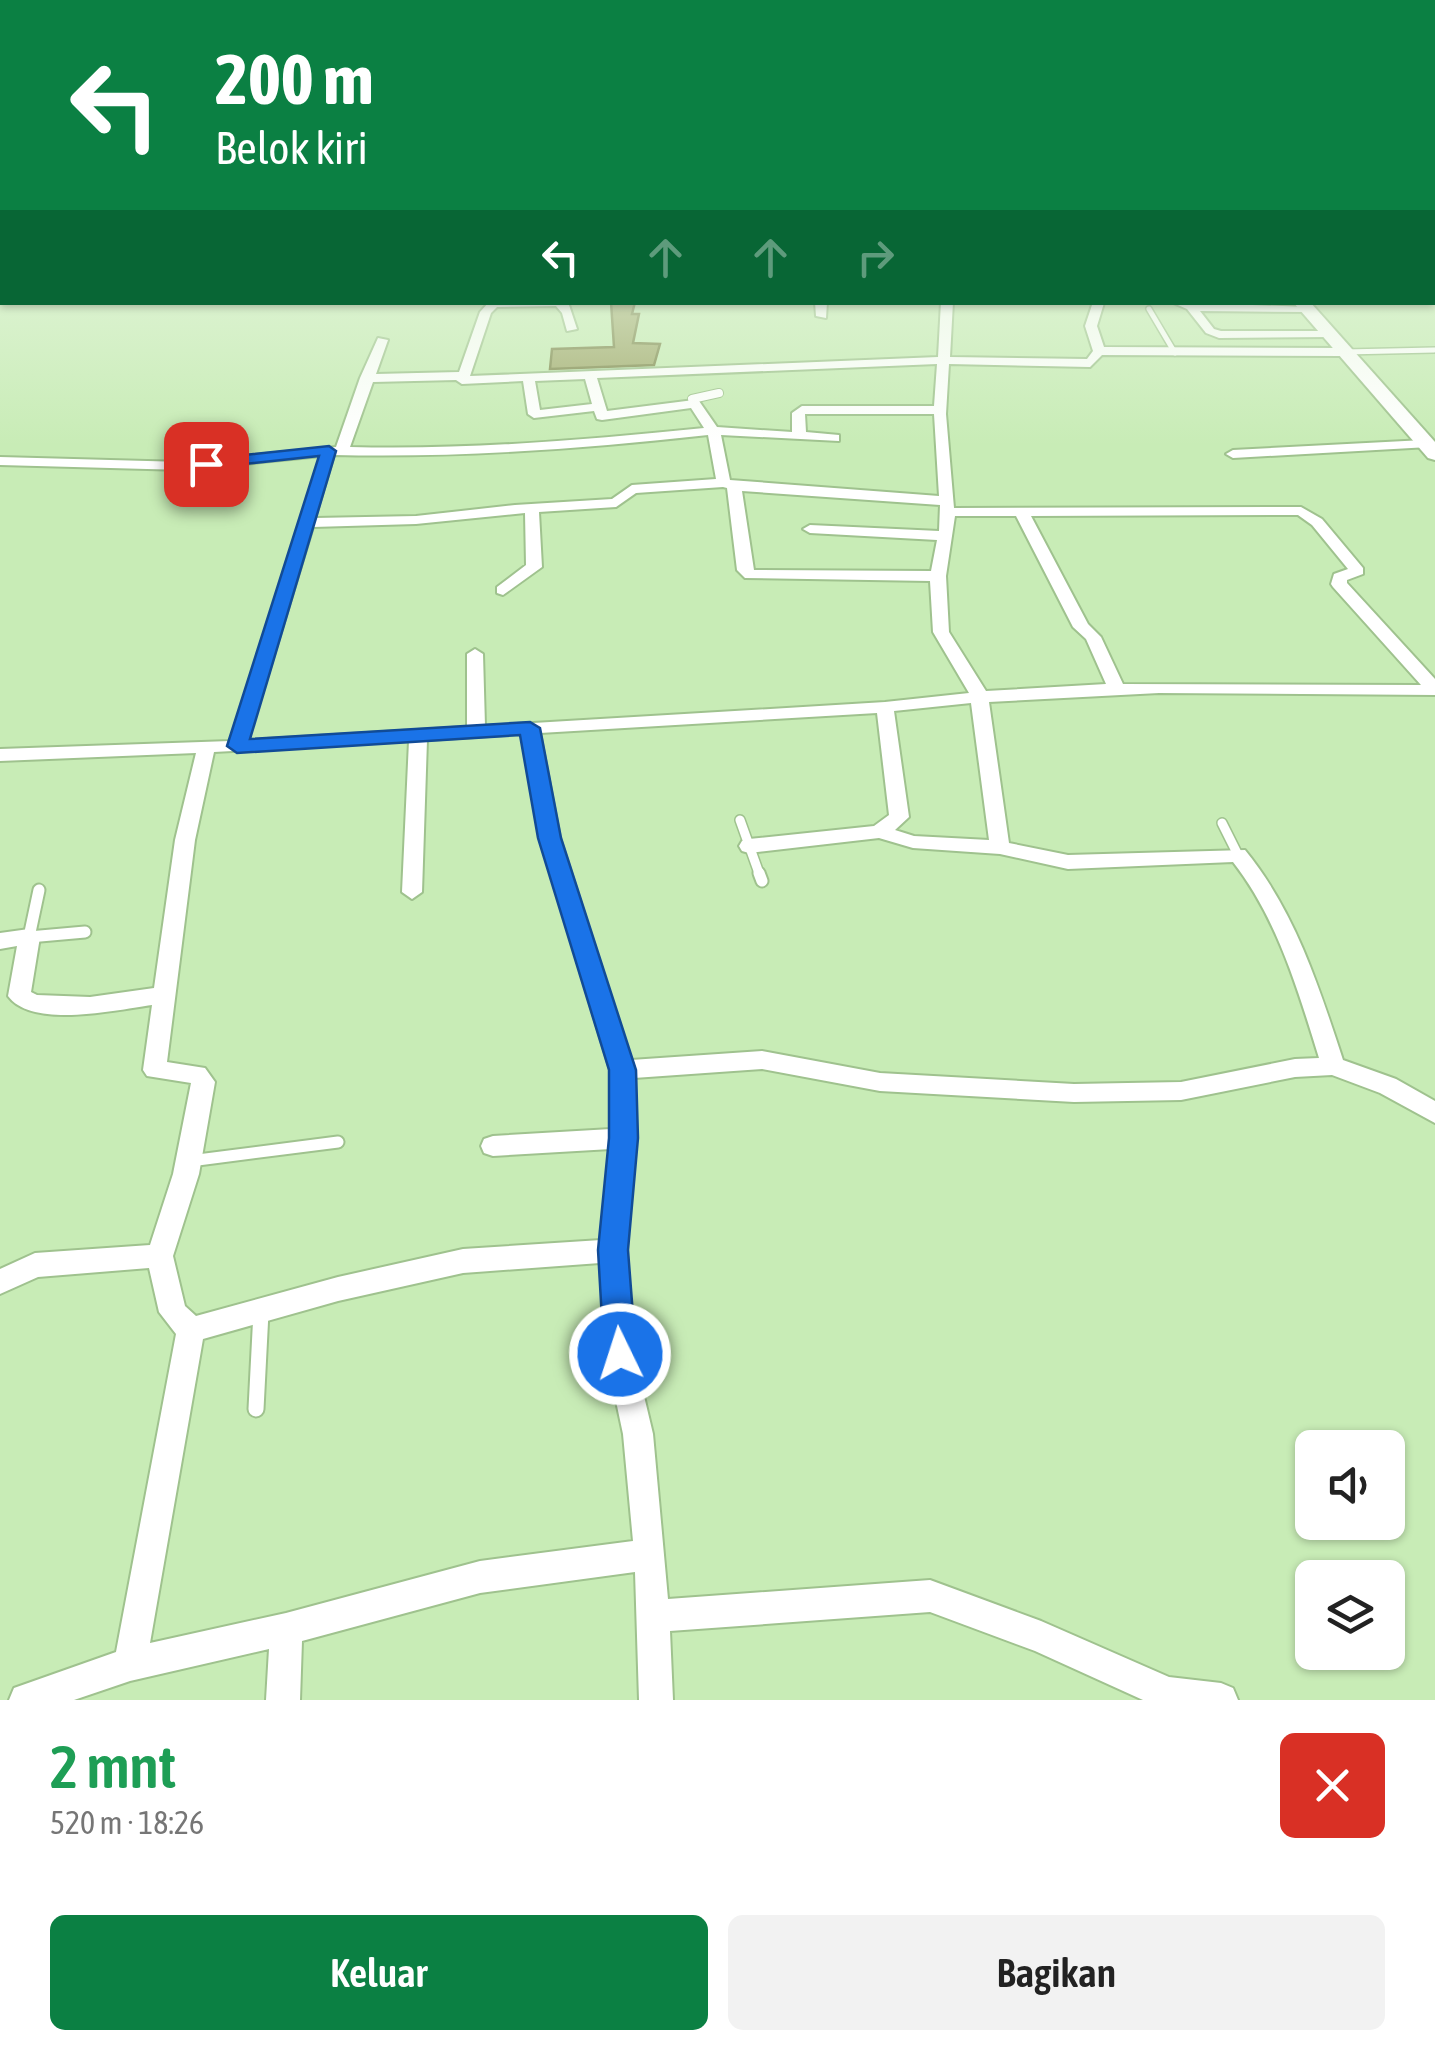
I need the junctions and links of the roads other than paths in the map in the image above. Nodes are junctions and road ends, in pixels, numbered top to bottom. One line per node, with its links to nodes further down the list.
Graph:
1 (493, 305): 17 (street)
2 (563, 305): 9 (street)
3 (947, 305): 16 (street)
4 (1097, 305): 13 (street)
5 (1184, 305): 7 (street)
6 (1304, 306): 7 (street); 10 (main road)
7 (1190, 307): 10 (street)
8 (1149, 309): 15 (lane)
9 (571, 329)
10 (1329, 334): 14 (main road)
11 (382, 340): 19 (street)
12 (1434, 350): 14 (lane)
13 (1100, 351): 15 (street); 16 (street)
14 (1348, 352): 15 (street); 30 (main road)
15 (1175, 353)
16 (944, 360): 18 (street); 23 (street)
17 (463, 376): 19 (street); 20 (street)
18 (590, 376): 20 (street); 24 (street)
19 (366, 378): 31 (street)
20 (530, 380): 24 (street)
21 (719, 393): 22 (lane)
22 (694, 404): 24 (street); 25 (street)
23 (940, 410): 27 (street); 36 (street)
24 (601, 411): 29 (street)
25 (713, 431): 27 (street); 29 (street); 35 (street)
26 (442, 438): 32 (street)
27 (799, 438): 28 (street)
28 (834, 438)
29 (608, 442): 32 (street)
30 (1430, 443): 33 (street)
31 (336, 450): 32 (street); 34 (street); 39 (street)
32 (435, 453)
33 (1233, 454)
34 (0, 461)
35 (729, 484): 36 (street); 37 (street); 42 (street)
36 (947, 507): 38 (street); 41 (street)
37 (532, 508): 39 (street); 43 (street)
38 (1022, 513): 45 (street); 46 (street)
39 (306, 523): 52 (street)
40 (810, 529): 41 (street)
41 (946, 536): 42 (street)
42 (938, 576): 47 (street)
43 (504, 590)
44 (475, 654): 50 (street)
45 (1117, 690): 46 (street); 47 (street)
46 (1435, 690)
47 (979, 694): 48 (street); 59 (street)
48 (885, 708): 49 (street); 57 (street)
49 (530, 728): 50 (street); 69 (street)
50 (476, 732): 51 (street)
51 (418, 735): 52 (street); 63 (street)
52 (237, 746): 53 (street)
53 (206, 748): 54 (street); 67 (street)
54 (0, 755)
55 (740, 820): 58 (lane)
56 (1222, 823): 60 (lane)
57 (879, 832): 58 (street); 59 (street)
58 (749, 846): 61 (lane)
59 (1000, 847): 60 (street)
60 (1238, 855): 68 (street)
61 (762, 881)
62 (39, 890): 65 (lane)
63 (412, 892)
64 (85, 932): 65 (lane)
65 (29, 936): 66 (street); 67 (street)
66 (0, 941)
67 (166, 995): 74 (street)
68 (1333, 1066): 69 (street); 70 (street)
69 (622, 1070): 71 (street)
70 (1435, 1113)
71 (624, 1138): 73 (street); 75 (street)
72 (338, 1142): 74 (lane)
73 (493, 1146)
74 (189, 1161): 76 (street)
75 (613, 1250): 78 (street); 81 (street)
76 (160, 1256): 77 (street); 79 (street)
77 (0, 1282)
78 (261, 1310): 79 (street); 80 (lane)
79 (191, 1330): 84 (street)
80 (256, 1409)
81 (650, 1554): 82 (street); 83 (street)
82 (653, 1616): 87 (street); 88 (street)
83 (286, 1628): 84 (street); 86 (street)
84 (130, 1664): 85 (street)
85 (26, 1700)
86 (283, 1700)
87 (656, 1700)
88 (1221, 1700)

